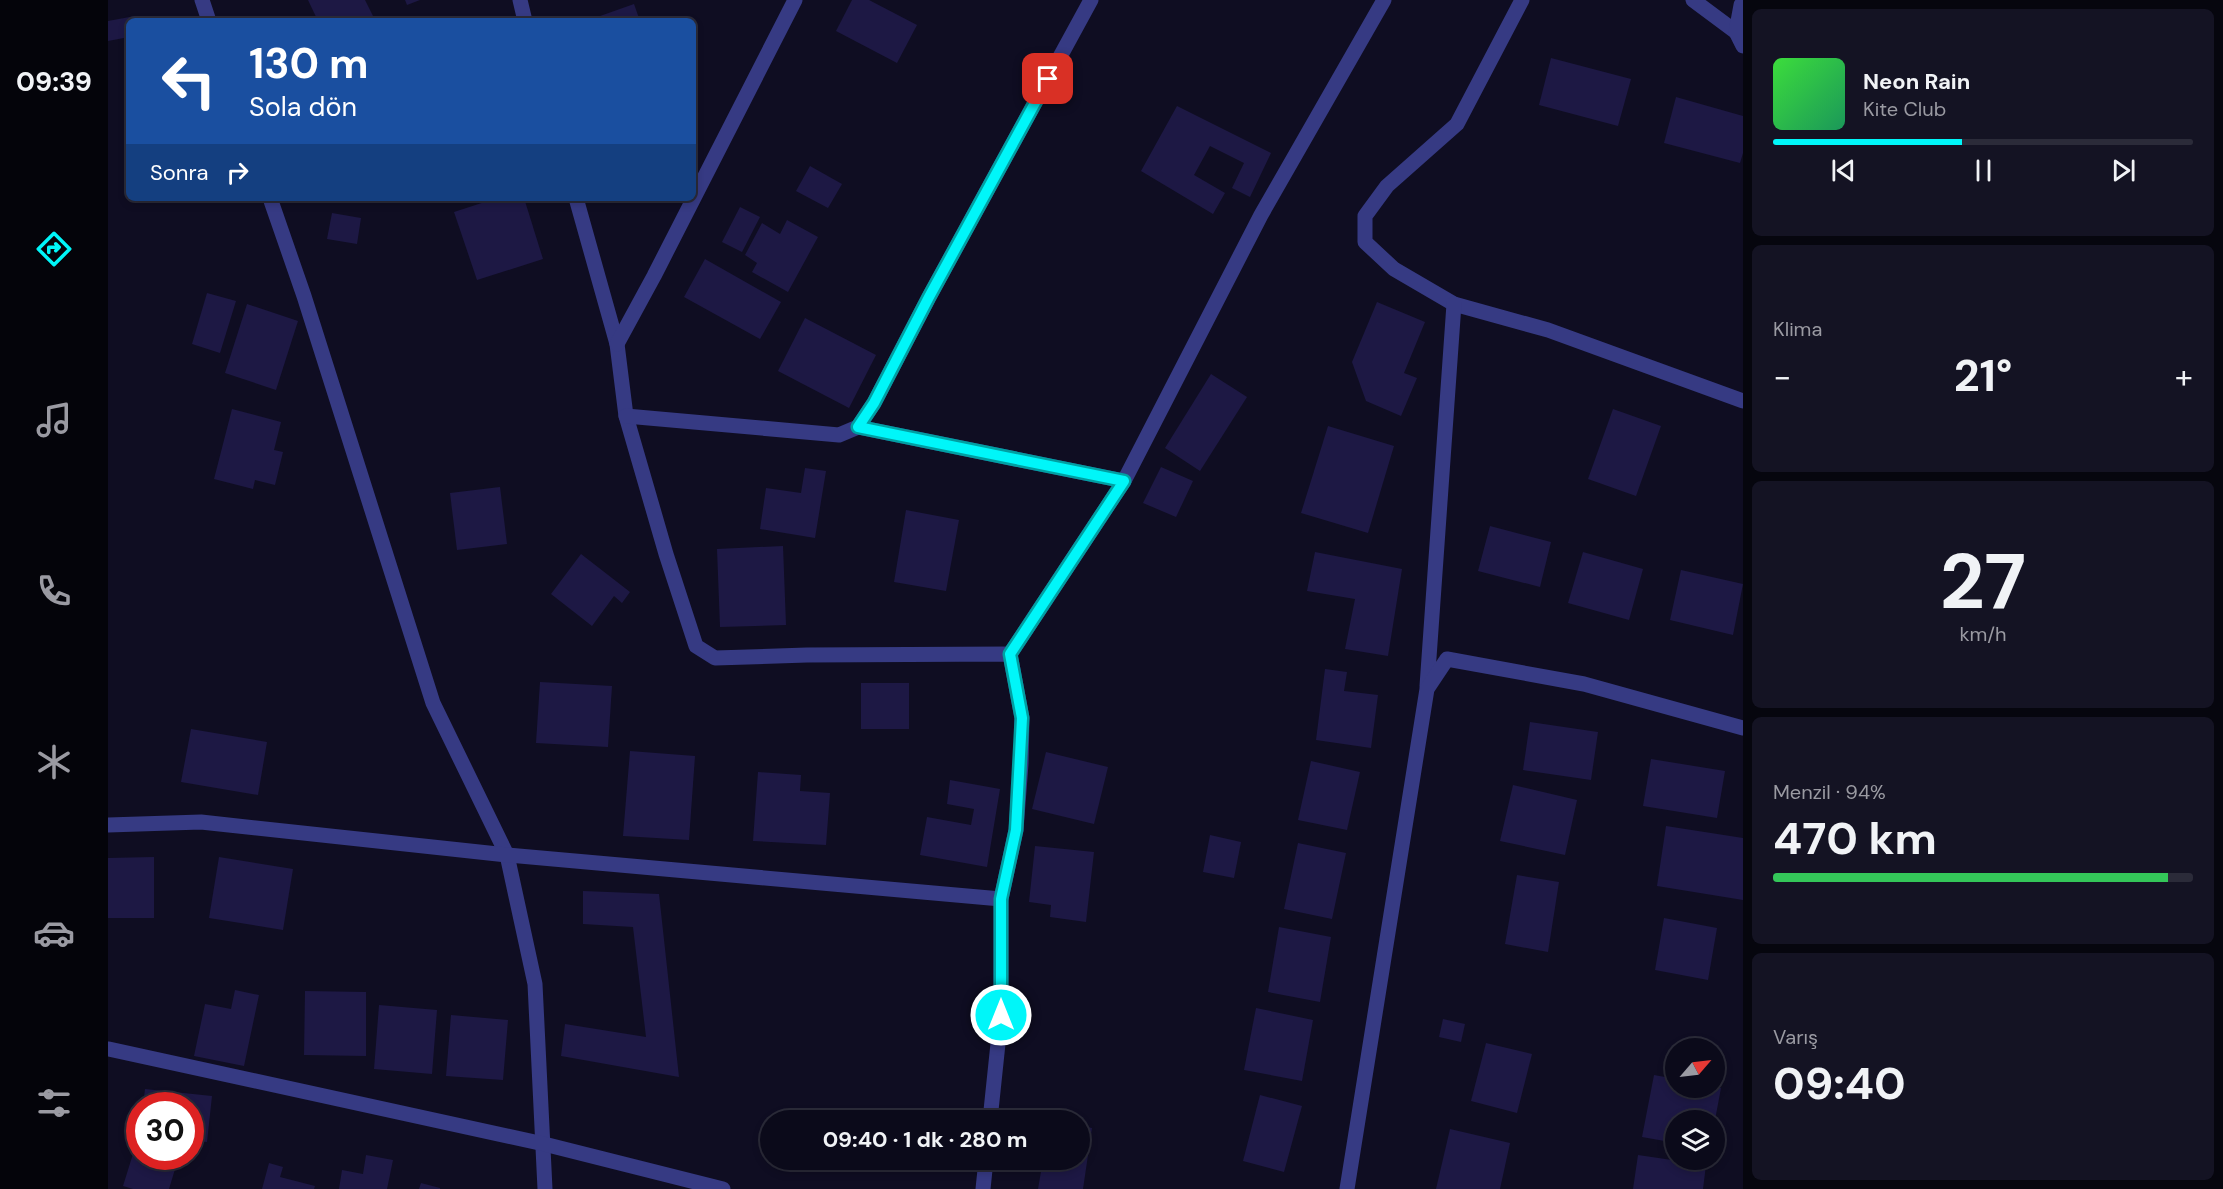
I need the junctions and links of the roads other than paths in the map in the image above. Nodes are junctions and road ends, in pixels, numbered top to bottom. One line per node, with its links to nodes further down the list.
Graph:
1 (202, 0): 9 (street)
2 (520, 0): 10 (street)
3 (795, 0): 13 (street)
4 (1091, 0): 21 (street)
5 (1384, 0): 22 (street)
6 (1522, 0): 17 (street)
7 (1693, 0): 11 (street)
8 (1743, 2): 11 (street)
9 (208, 18)
10 (524, 18)
11 (1736, 32): 12 (street)
12 (1743, 46)
13 (696, 194)
14 (271, 201): 27 (street)
15 (577, 201): 18 (street)
16 (692, 201): 18 (street)
17 (1454, 304): 19 (street); 24 (street)
18 (617, 344): 20 (street)
19 (1743, 401)
20 (626, 416): 21 (street); 23 (street)
21 (858, 427): 22 (street)
22 (1124, 481): 23 (street)
23 (1010, 654): 28 (street)
24 (1427, 689): 25 (street); 36 (street)
25 (1743, 728)
26 (108, 825): 27 (street)
27 (507, 855): 28 (street); 31 (street)
28 (1001, 899): 30 (street)
29 (108, 1049): 31 (street)
30 (991, 1110)
31 (544, 1144): 33 (street); 34 (street)
32 (985, 1170): 35 (street)
33 (545, 1189)
34 (723, 1189)
35 (983, 1189)
36 (1347, 1189)

